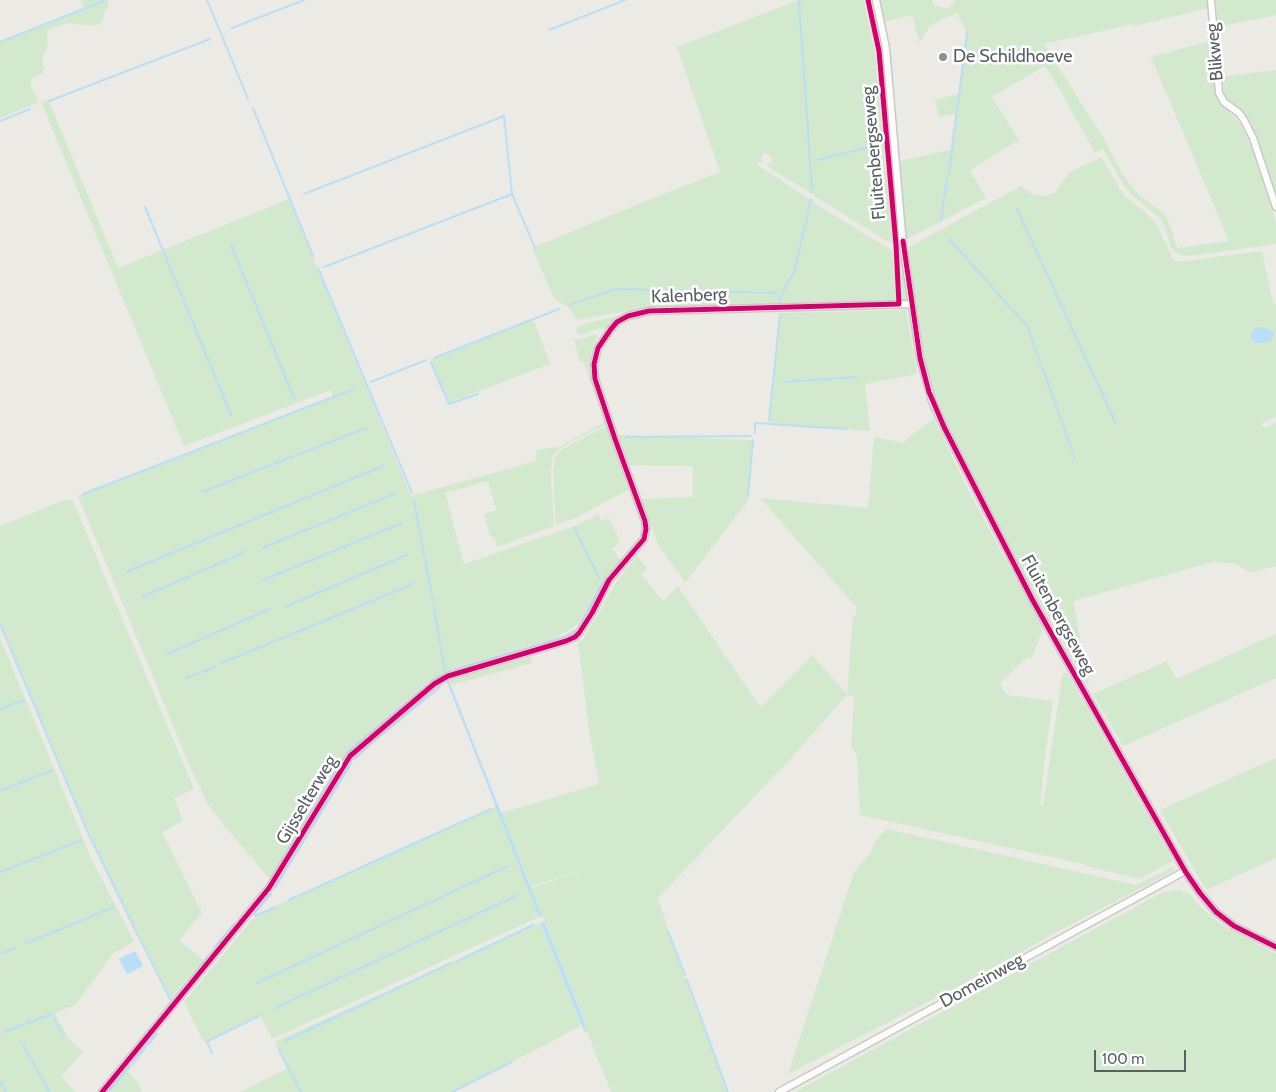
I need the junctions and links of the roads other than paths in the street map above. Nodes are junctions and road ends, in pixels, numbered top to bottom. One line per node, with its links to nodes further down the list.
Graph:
1 (876, 0): 4 (street, Fluitenbergseweg)
2 (1211, 0): 3 (street, Blikweg)
3 (1276, 207)
4 (912, 304): 5 (street, Kalenberg); 6 (street, Fluitenbergseweg)
5 (646, 531): 8 (street, Gijsselterweg)
6 (1185, 871): 7 (street, Fluitenbergseweg); 9 (street, Domeinweg)
7 (1276, 947)
8 (102, 1092)
9 (779, 1092)

